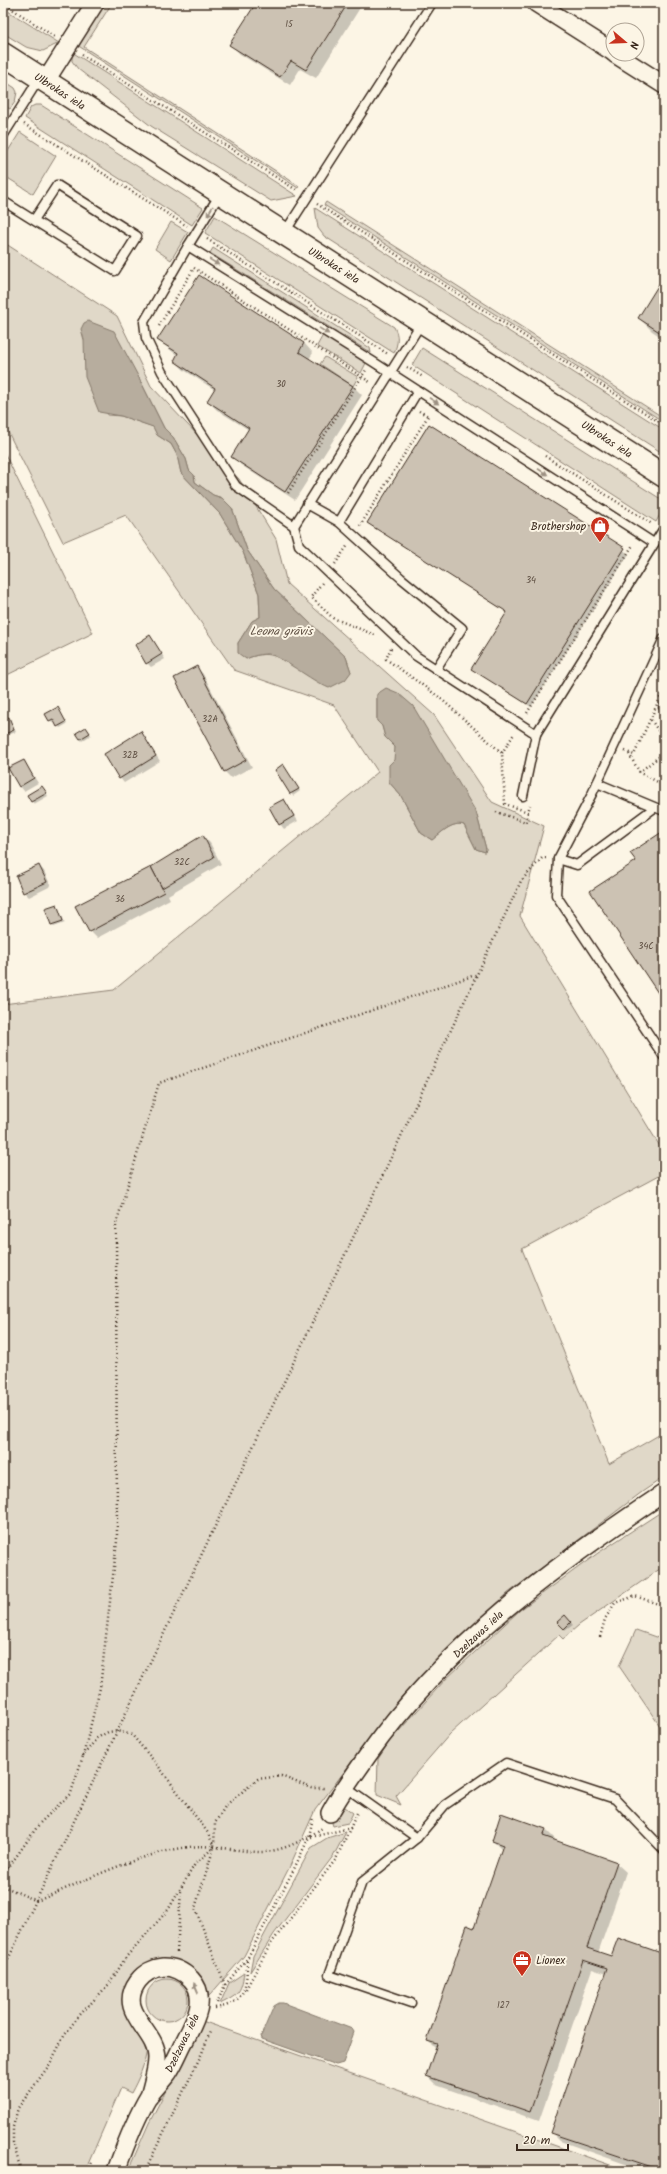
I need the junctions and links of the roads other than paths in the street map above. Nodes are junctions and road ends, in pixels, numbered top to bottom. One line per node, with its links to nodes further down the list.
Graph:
1 (95, 3): 7 (street)
2 (432, 3): 13 (lane)
3 (536, 3): 4 (street)
4 (605, 47)
5 (3, 54): 7 (main road, Ulbrokas iela)
6 (628, 62): 8 (street)
7 (42, 80): 9 (lane); 10 (main road, Ulbrokas iela)
8 (664, 85)
9 (3, 136)
10 (220, 193): 13 (main road, Ulbrokas iela); 14 (lane, one-way to 14)
11 (3, 201): 12 (lane)
12 (34, 220): 12 (lane)
13 (284, 233): 15 (main road, Ulbrokas iela)
14 (188, 246): 16 (lane, one-way to 16); 21 (lane)
15 (423, 322): 16 (lane); 18 (main road, Ulbrokas iela)
16 (390, 373): 17 (lane); 19 (lane)
17 (418, 391): 20 (lane); 23 (lane, one-way to 23)
18 (664, 476)
19 (307, 504): 20 (lane); 21 (lane)
20 (339, 522): 25 (lane)
21 (294, 526): 25 (lane)
22 (664, 528): 23 (lane)
23 (654, 543): 26 (lane)
24 (664, 638): 27 (lane)
25 (436, 669): 26 (lane)
26 (536, 734): 28 (lane)
27 (597, 783): 29 (lane); 31 (lane)
28 (522, 796)
29 (654, 808): 30 (lane); 31 (lane)
30 (664, 812)
31 (558, 860): 32 (lane)
32 (664, 1057)
33 (664, 1493): 34 (street, Dzelzavas iela)
34 (345, 1787): 35 (street, Dzelzavas iela); 36 (lane)
35 (330, 1813)
36 (417, 1838): 37 (lane); 38 (lane)
37 (664, 1850)
38 (411, 2003)
39 (149, 2097): 39 (street, Dzelzavas iela, one-way to 39); 40 (street, Dzelzavas iela)
40 (116, 2171)

